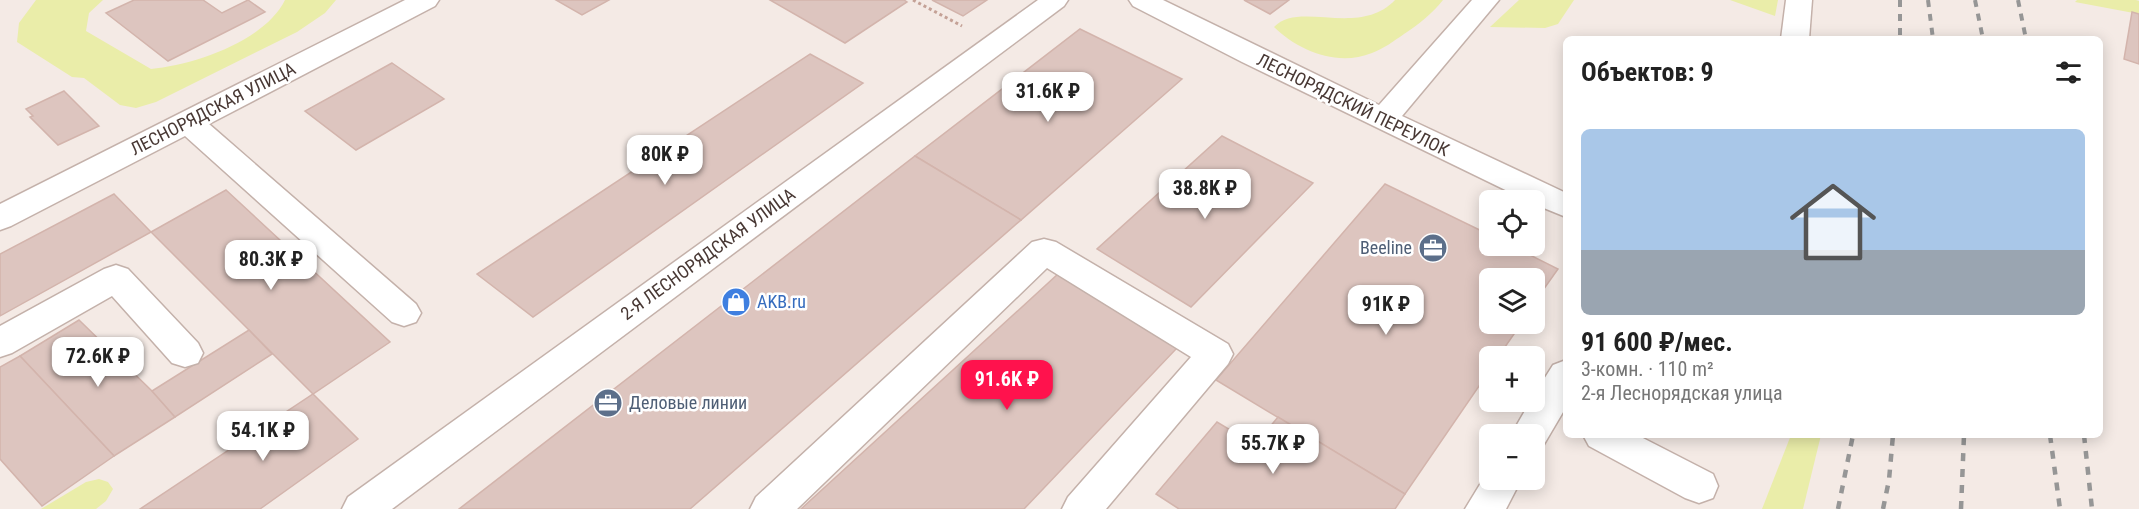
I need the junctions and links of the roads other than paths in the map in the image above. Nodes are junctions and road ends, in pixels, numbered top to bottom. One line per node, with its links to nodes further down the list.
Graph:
1 (426, 0): 8 (street, ЛЕСНОРЯДСКАЯ УЛИЦА)
2 (1055, 0): 19 (street, 2-Я ЛЕСНОРЯДСКАЯ УЛИЦА)
3 (1142, 0): 7 (street, ЛЕСНОРЯДСКИЙ ПЕРЕУЛОК)
4 (1486, 0): 7 (street)
5 (1799, 0): 6 (street)
6 (1795, 36)
7 (1383, 119): 9 (street, ЛЕСНОРЯДСКИЙ ПЕРЕУЛОК)
8 (188, 122): 10 (street, ЛЕСНОРЯДСКАЯ УЛИЦА); 11 (street)
9 (1563, 205)
10 (0, 218)
11 (404, 313)
12 (0, 343): 13 (street)
13 (185, 353)
14 (1563, 382): 15 (street)
15 (1548, 419)
16 (1608, 438): 17 (street)
17 (1699, 486)
18 (1496, 490): 22 (street)
19 (362, 509)
20 (770, 509): 21 (street)
21 (1082, 509)
22 (1485, 509)

